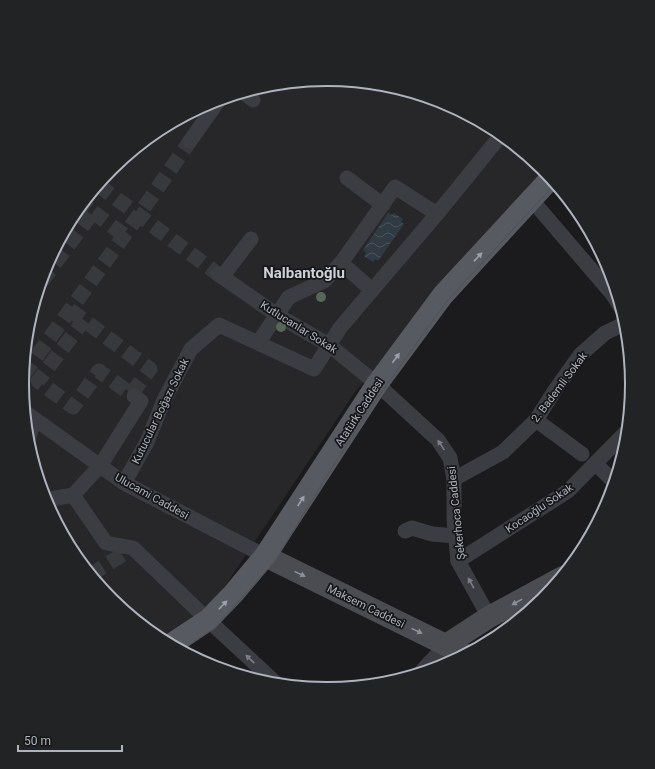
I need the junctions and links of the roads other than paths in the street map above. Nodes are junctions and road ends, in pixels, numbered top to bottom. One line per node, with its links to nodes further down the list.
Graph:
1 (212, 109): 3 (street)
2 (498, 139): 8 (street)
3 (190, 141)
4 (348, 178): 7 (street)
5 (547, 182): 6 (main road, Atatürk Caddesi)
6 (531, 199): 11 (street); 17 (main road, Atatürk Caddesi, one-way to 6)
7 (383, 205): 8 (street); 10 (street)
8 (437, 214): 12 (street)
9 (251, 239): 13 (street, Kutlucanlar Sokak)
10 (341, 263): 12 (street); 13 (street)
11 (609, 286)
12 (372, 290): 16 (street)
13 (277, 315): 15 (street); 16 (street, Kutlucanlar Sokak)
14 (620, 326): 20 (street, 2. Bademli Sokak)
15 (258, 343): 16 (street); 27 (street, Kutucular Boğazı Sokak)
16 (329, 345): 17 (street, Kutlucanlar Sokak)
17 (377, 384): 25 (street, Şekerhoca Caddesi, one-way to 17); 32 (main road, Atatürk Caddesi, one-way to 17)
18 (134, 396): 24 (street)
19 (31, 418): 24 (street, Ulucami Caddesi)
20 (536, 420): 22 (street); 25 (street, 2. Bademli Sokak)
21 (621, 438): 23 (street, Kocaoğlu Sokak)
22 (582, 454)
23 (596, 464): 26 (street); 33 (street, Kocaoğlu Sokak)
24 (100, 466): 27 (street, Ulucami Caddesi); 28 (street)
25 (454, 478): 31 (street, Şekerhoca Caddesi)
26 (610, 478)
27 (124, 483): 32 (street, Ulucami Caddesi)
28 (73, 495): 29 (street); 36 (street)
29 (52, 499)
30 (405, 531): 31 (street)
31 (456, 536): 33 (street, Şekerhoca Caddesi)
32 (266, 556): 36 (main road, Atatürk Caddesi, one-way to 32); 38 (main road, Maksem Caddesi, one-way to 38)
33 (458, 561): 35 (street, Şekerhoca Caddesi, one-way to 33)
34 (549, 585): 35 (main road, one-way to 35)
35 (490, 617): 38 (main road)
36 (208, 620): 37 (main road, Atatürk Caddesi); 41 (street, one-way to 36)
37 (175, 641)
38 (446, 645): 39 (main road, Maksem Caddesi); 40 (street)
39 (460, 652)
40 (427, 666)
41 (269, 677)

